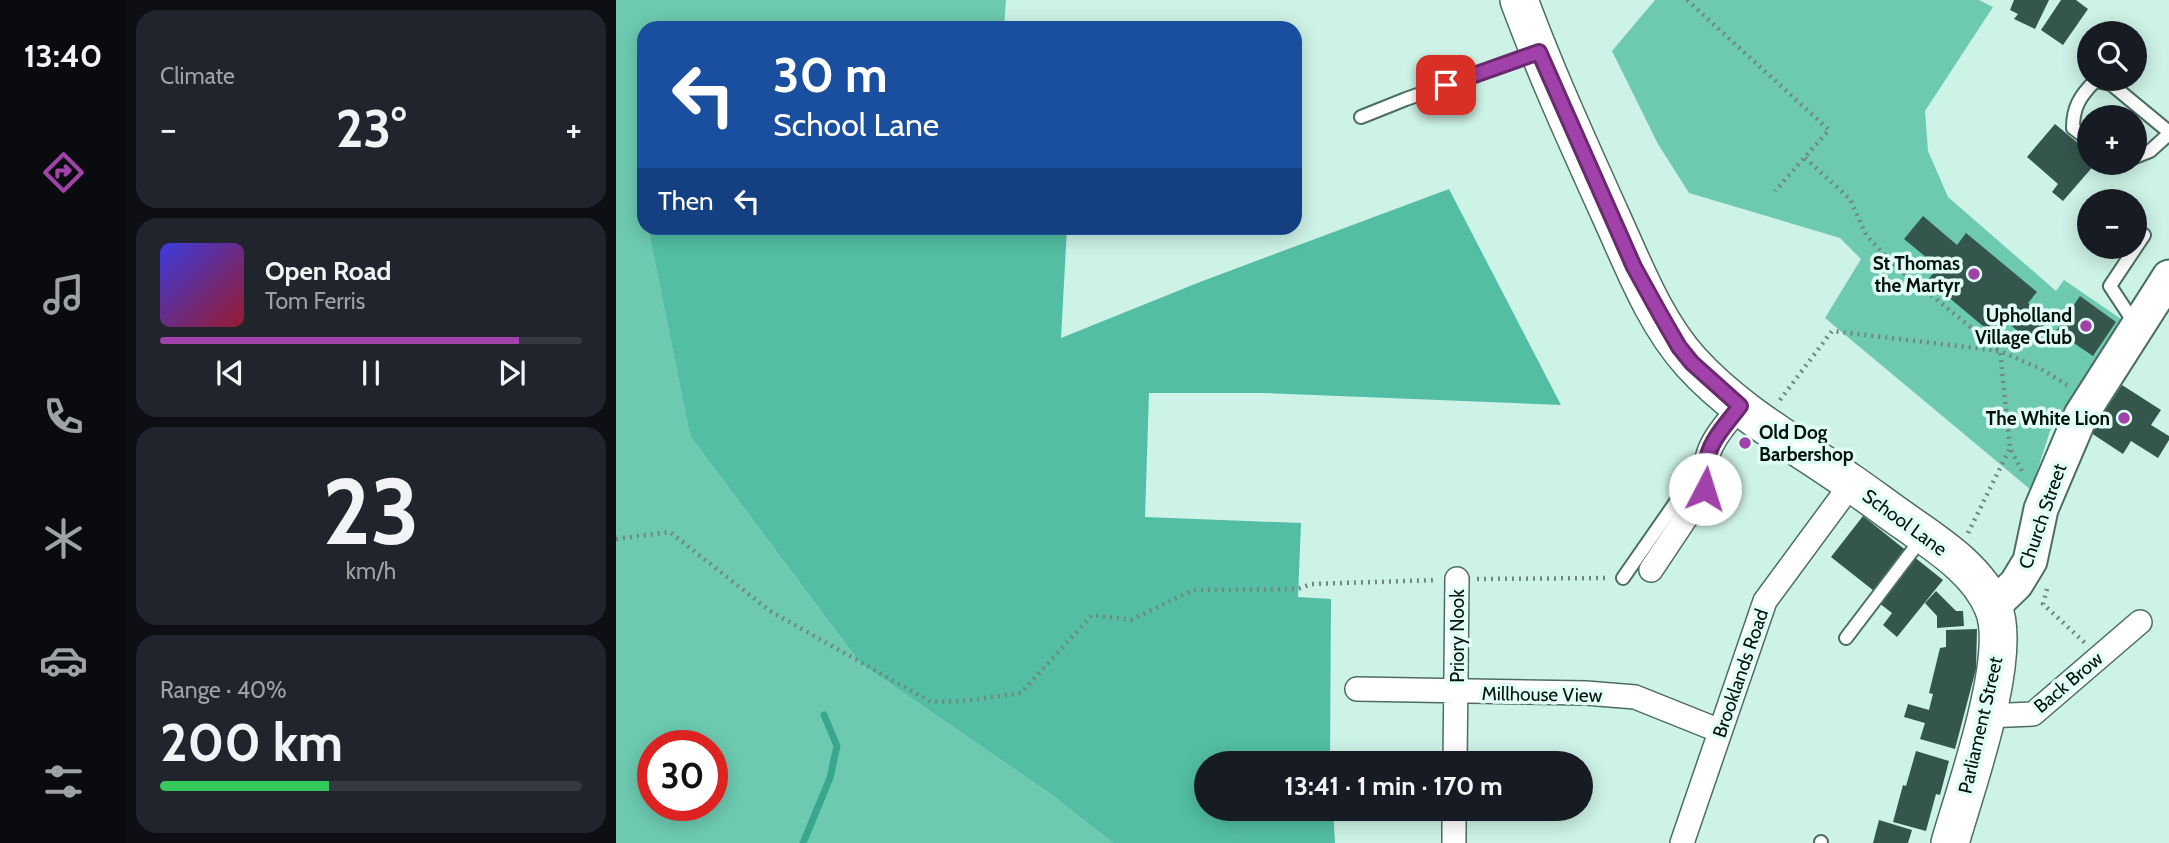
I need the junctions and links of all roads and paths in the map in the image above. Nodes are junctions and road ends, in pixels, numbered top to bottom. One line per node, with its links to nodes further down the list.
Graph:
1 (1519, 0): 3 (main road, School Lane)
2 (1687, 0): 10 (path)
3 (1539, 52): 6 (lane); 17 (main road, School Lane)
4 (2136, 105): 7 (lane)
5 (2147, 114): 8 (lane)
6 (1361, 117)
7 (2077, 131)
8 (2169, 133): 9 (lane)
9 (2147, 152)
10 (1805, 158): 11 (path); 15 (path)
11 (1775, 191)
12 (2128, 259): 14 (lane)
13 (2169, 277): 14 (street, Church Street)
14 (2137, 327): 16 (street, Church Street)
15 (2000, 351): 16 (path); 17 (path); 18 (path)
16 (2091, 400): 29 (street, Church Street)
17 (1752, 415): 19 (street); 21 (main road, School Lane)
18 (2010, 448): 20 (path); 24 (path)
19 (1707, 457): 25 (street); 26 (lane)
20 (2026, 479)
21 (1852, 483): 22 (main road, School Lane); 36 (street, Brooklands Road)
22 (1924, 535): 24 (main road, School Lane); 31 (lane)
23 (616, 539): 27 (path)
24 (1955, 559): 29 (main road, School Lane)
25 (1651, 570)
26 (1623, 578): 27 (path)
27 (1457, 579): 34 (street, Priory Nook)
28 (2049, 583): 32 (path)
29 (1993, 606): 35 (main road, Parliament Street)
30 (2140, 622): 32 (street, Back Brow)
31 (1846, 638)
32 (2098, 656): 35 (street, Back Brow)
33 (1357, 689): 34 (street, Millhouse View)
34 (1457, 692): 36 (street, Millhouse View); 37 (street, Priory Nook)
35 (1986, 716): 41 (main road, Parliament Street)
36 (1720, 731): 40 (street, Brooklands Road)
37 (1455, 751)
38 (1454, 821): 39 (street)
39 (1454, 843)
40 (1682, 843)
41 (1950, 843)

